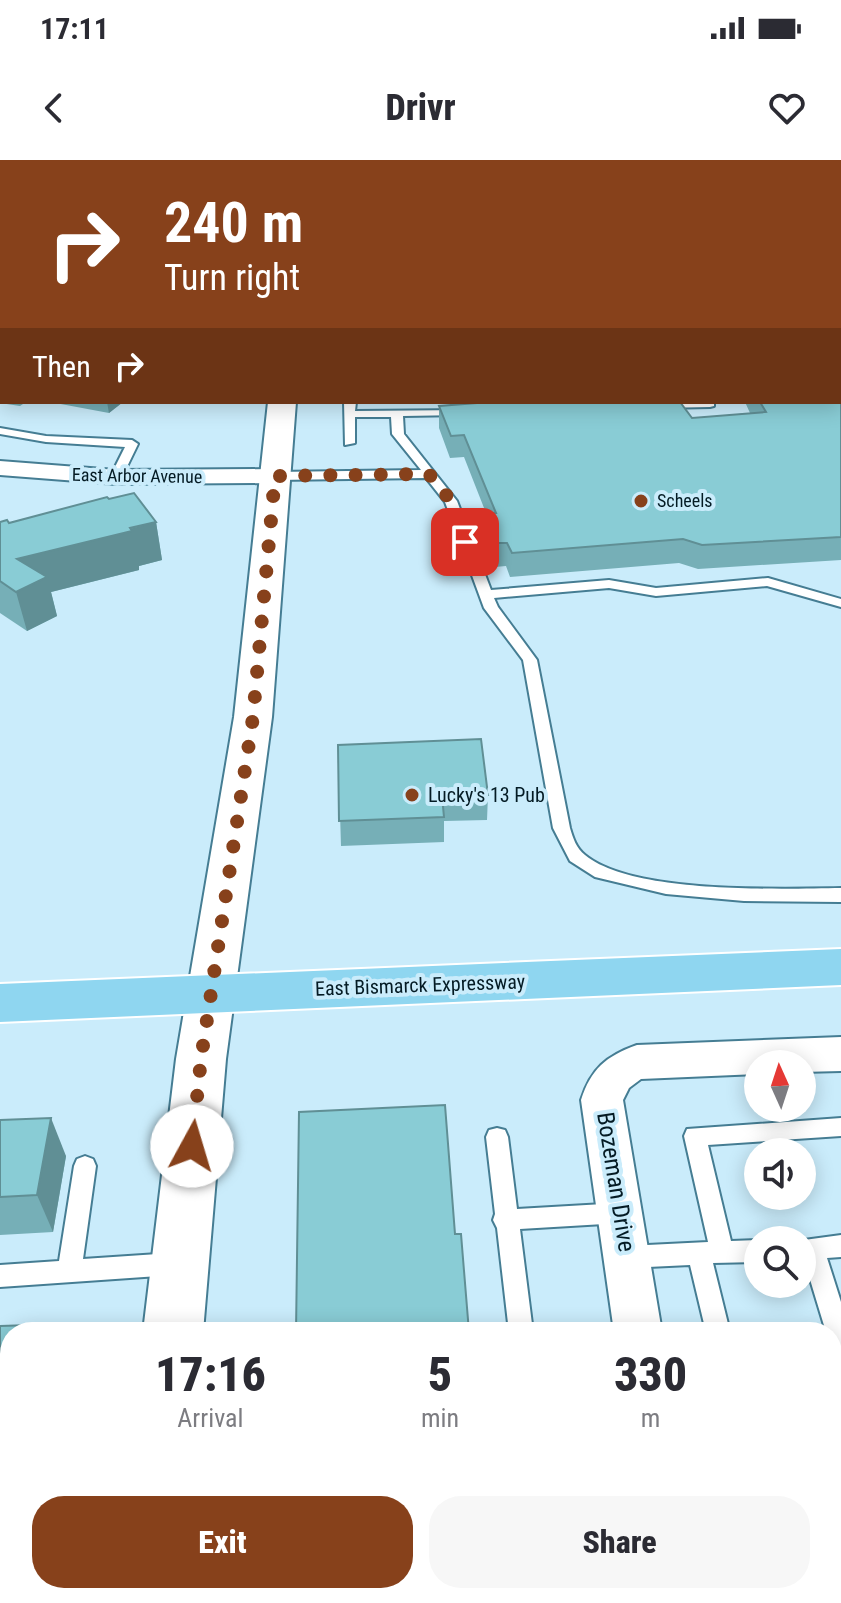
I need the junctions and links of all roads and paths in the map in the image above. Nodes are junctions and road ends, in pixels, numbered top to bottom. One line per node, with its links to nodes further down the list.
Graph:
1 (282, 404): 11 (street)
2 (710, 404): 3 (lane)
3 (649, 405)
4 (350, 408): 6 (lane); 8 (lane)
5 (482, 412): 6 (lane)
6 (397, 414): 10 (lane)
7 (0, 431): 12 (lane)
8 (349, 443)
9 (0, 468): 12 (street, East Arbor Avenue)
10 (429, 474): 11 (lane); 13 (lane)
11 (275, 476): 12 (street, East Arbor Avenue); 17 (street)
12 (116, 477)
13 (485, 595): 14 (lane); 15 (lane)
14 (841, 603)
15 (841, 895)
16 (841, 967): 17 (main road, East Bismarck Expressway)
17 (212, 993): 18 (main road, East Bismarck Expressway); 30 (street)
18 (0, 1003)
19 (841, 1054): 23 (street, Bozeman Drive)
20 (841, 1127): 28 (lane)
21 (497, 1137): 24 (lane)
22 (85, 1166): 31 (lane)
23 (621, 1213): 24 (lane); 29 (street, Bozeman Drive)
24 (504, 1220): 35 (lane)
25 (841, 1246): 26 (lane)
26 (816, 1247)
27 (744, 1252): 28 (lane)
28 (710, 1253): 29 (lane); 37 (lane)
29 (627, 1257): 36 (street, Bozeman Drive)
30 (180, 1263): 31 (lane); 34 (street)
31 (69, 1272): 33 (lane)
32 (816, 1273): 38 (lane)
33 (0, 1276)
34 (174, 1322)
35 (519, 1322)
36 (637, 1322)
37 (717, 1322)
38 (834, 1322)

